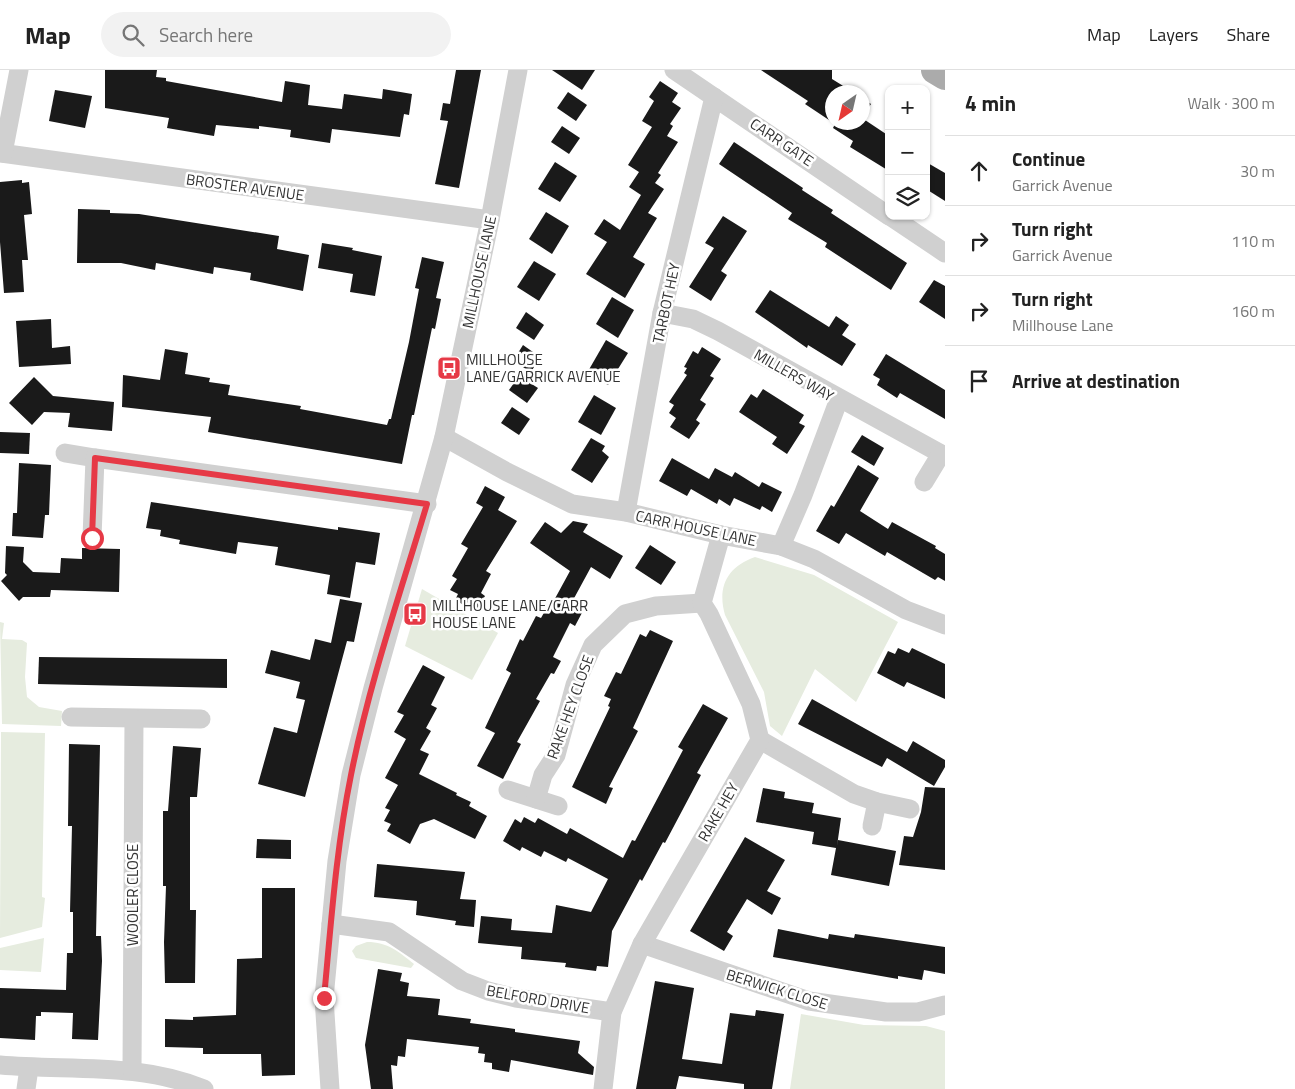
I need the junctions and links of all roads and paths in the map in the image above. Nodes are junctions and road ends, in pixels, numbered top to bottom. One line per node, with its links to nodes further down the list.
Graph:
1 (19, 70): 7 (street)
2 (518, 70): 9 (street, MILLHOUSE LANE)
3 (674, 70): 6 (street, CARR GATE)
4 (935, 70): 5 (main road)
5 (945, 76)
6 (714, 96): 8 (street, CARR GATE); 12 (street, TARBOT HEY)
7 (1, 153): 9 (street, BROSTER AVENUE)
8 (885, 213)
9 (490, 220): 14 (street, MILLHOUSE LANE)
10 (895, 220): 11 (street, CARR GATE)
11 (945, 252)
12 (662, 313): 13 (street, MILLERS WAY); 20 (street, TARBOT HEY)
13 (839, 400): 16 (street); 23 (street, MILLERS WAY)
14 (444, 437): 19 (street, MILLHOUSE LANE); 20 (street, CARR HOUSE LANE)
15 (65, 453): 17 (street)
16 (943, 455): 18 (street)
17 (95, 458): 19 (street); 22 (street)
18 (924, 482)
19 (427, 504): 36 (street, MILLHOUSE LANE)
20 (626, 512): 21 (street, CARR HOUSE LANE)
21 (721, 535): 23 (street, CARR HOUSE LANE); 24 (street)
22 (92, 538)
23 (781, 546): 25 (street, CARR HOUSE LANE)
24 (702, 603): 29 (street); 31 (street, RAKE HEY CLOSE)
25 (945, 625)
26 (71, 717): 27 (street)
27 (134, 719): 28 (street); 42 (street, WOOLER CLOSE)
28 (201, 719)
29 (760, 740): 32 (street); 37 (street, RAKE HEY)
30 (508, 790): 31 (street)
31 (536, 799): 33 (street)
32 (877, 802): 34 (street); 35 (street)
33 (558, 806)
34 (910, 809)
35 (872, 826)
36 (331, 924): 39 (street, BELFORD DRIVE); 45 (street, MILLHOUSE LANE)
37 (642, 944): 38 (street, BERWICK CLOSE); 39 (street, RAKE HEY)
38 (945, 1004)
39 (612, 1012): 46 (street, RAKE HEY)
40 (0, 1065): 41 (street)
41 (29, 1068): 42 (street); 43 (street)
42 (132, 1070): 44 (street)
43 (26, 1089)
44 (204, 1089)
45 (330, 1089)
46 (603, 1089)

